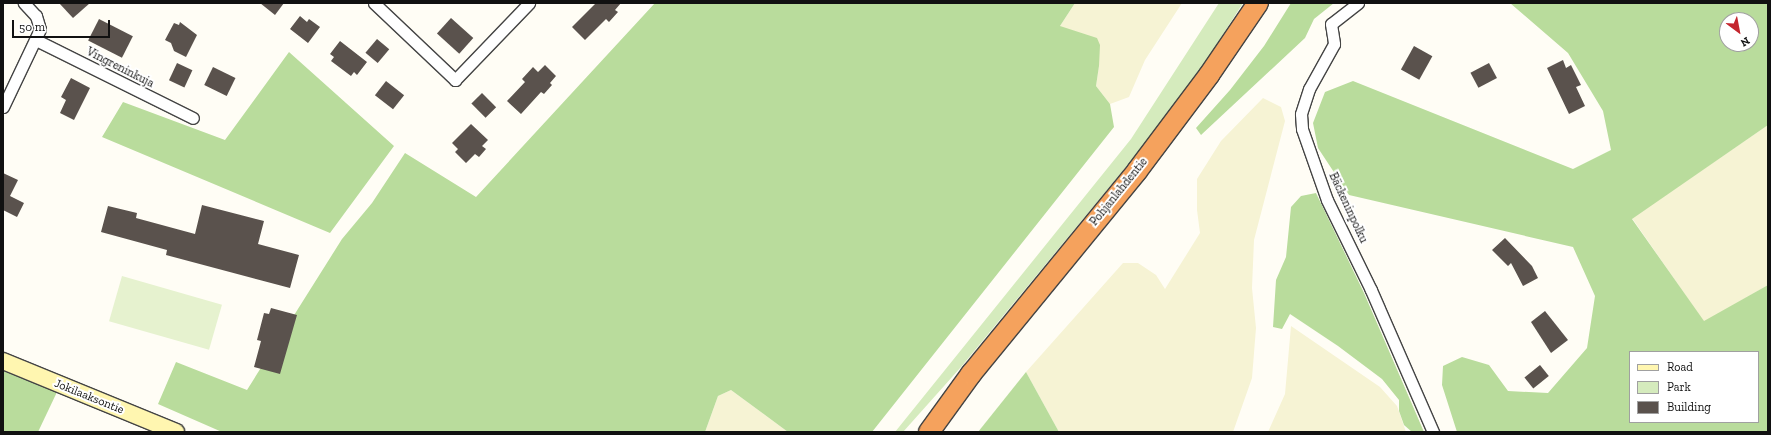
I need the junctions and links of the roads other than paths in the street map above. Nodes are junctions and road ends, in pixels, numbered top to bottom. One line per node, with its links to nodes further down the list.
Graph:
1 (24, 3): 6 (street)
2 (374, 3): 3 (street)
3 (529, 3)
4 (1258, 3): 10 (highway, Pohjanlahdentie)
5 (1358, 3): 14 (street, Bäckeninpolku)
6 (36, 40): 7 (street); 8 (street, Vingreninkuja)
7 (3, 107)
8 (193, 118)
9 (3, 361): 11 (street, Jokilaaksontie)
10 (971, 374): 12 (highway, Pohjanlahdentie); 13 (highway, Pohjanlahdentie)
11 (176, 432)
12 (914, 432)
13 (929, 432)
14 (1433, 432)

